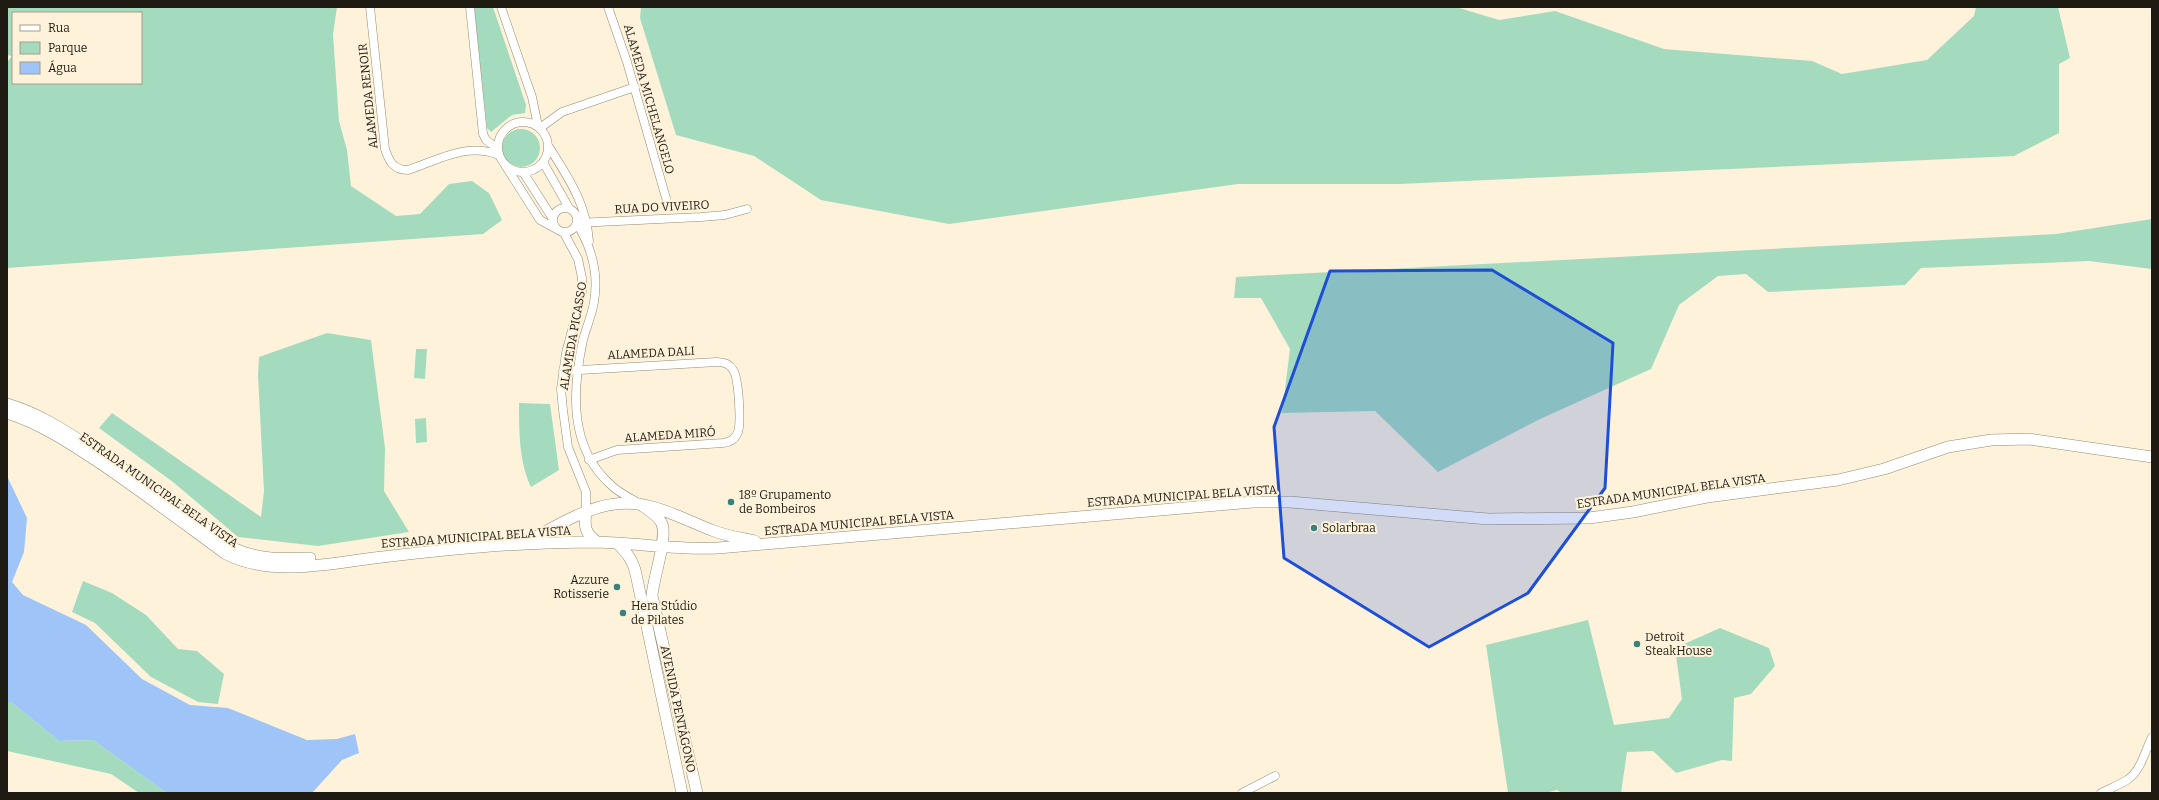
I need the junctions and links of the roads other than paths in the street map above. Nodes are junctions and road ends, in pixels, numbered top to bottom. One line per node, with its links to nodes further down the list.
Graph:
1 (370, 7): 8 (street, ALAMEDA RENOIR)
2 (470, 7): 8 (street)
3 (501, 7): 6 (street, ALAMEDA PICASSO)
4 (608, 7): 5 (street, ALAMEDA MICHELANGELO)
5 (635, 87): 6 (street); 12 (street, ALAMEDA MICHELANGELO)
6 (539, 127): 7 (street, ALAMEDA PICASSO); 8 (street)
7 (549, 147): 9 (street); 16 (street, ALAMEDA PICASSO)
8 (498, 152): 10 (street)
9 (543, 162): 11 (street); 13 (street)
10 (504, 163): 11 (street); 18 (street)
11 (523, 172): 15 (street)
12 (666, 198)
13 (569, 208): 15 (street); 17 (street, ALAMEDA PICASSO)
14 (747, 209): 16 (street, RUA DO VIVEIRO)
15 (553, 219): 18 (street, ALAMEDA PICASSO)
16 (587, 222): 17 (street, RUA DO VIVEIRO); 19 (street, ALAMEDA PICASSO)
17 (577, 223): 18 (street); 19 (street, ALAMEDA PICASSO)
18 (563, 232): 21 (street, ALAMEDA PICASSO)
19 (589, 243): 20 (street, ALAMEDA PICASSO)
20 (578, 370): 21 (street, ALAMEDA DALI); 22 (street, ALAMEDA DALI); 26 (street, ALAMEDA PICASSO)
21 (564, 372): 28 (street, ALAMEDA PICASSO)
22 (735, 374): 26 (street, ALAMEDA MIRÓ)
23 (7, 404): 34 (main road, ESTRADA MUNICIPAL BELA VISTA)
24 (7, 413): 34 (main road, ESTRADA MUNICIPAL BELA VISTA)
25 (2152, 457): 32 (main road, ESTRADA MUNICIPAL BELA VISTA)
26 (589, 460): 27 (street, ALAMEDA PICASSO)
27 (640, 504): 28 (main road, ALAMEDA PICASSO); 32 (main road, ALAMEDA PICASSO); 33 (main road, AVENIDA PENTÁGONO)
28 (586, 512): 29 (main road); 31 (main road, ALAMEDA PICASSO)
29 (597, 542): 30 (main road, ESTRADA MUNICIPAL BELA VISTA); 31 (main road, ESTRADA MUNICIPAL BELA VISTA)
30 (617, 543): 33 (main road, ESTRADA MUNICIPAL BELA VISTA); 37 (main road, AVENIDA PENTÁGONO)
31 (523, 544): 34 (main road, ESTRADA MUNICIPAL BELA VISTA)
32 (770, 544): 33 (main road, ESTRADA MUNICIPAL BELA VISTA)
33 (662, 547): 38 (main road, AVENIDA PENTÁGONO)
34 (373, 558)
35 (2152, 737): 40 (street)
36 (1275, 776): 39 (street)
37 (682, 793)
38 (697, 793)
39 (1242, 793)
40 (2101, 793)

